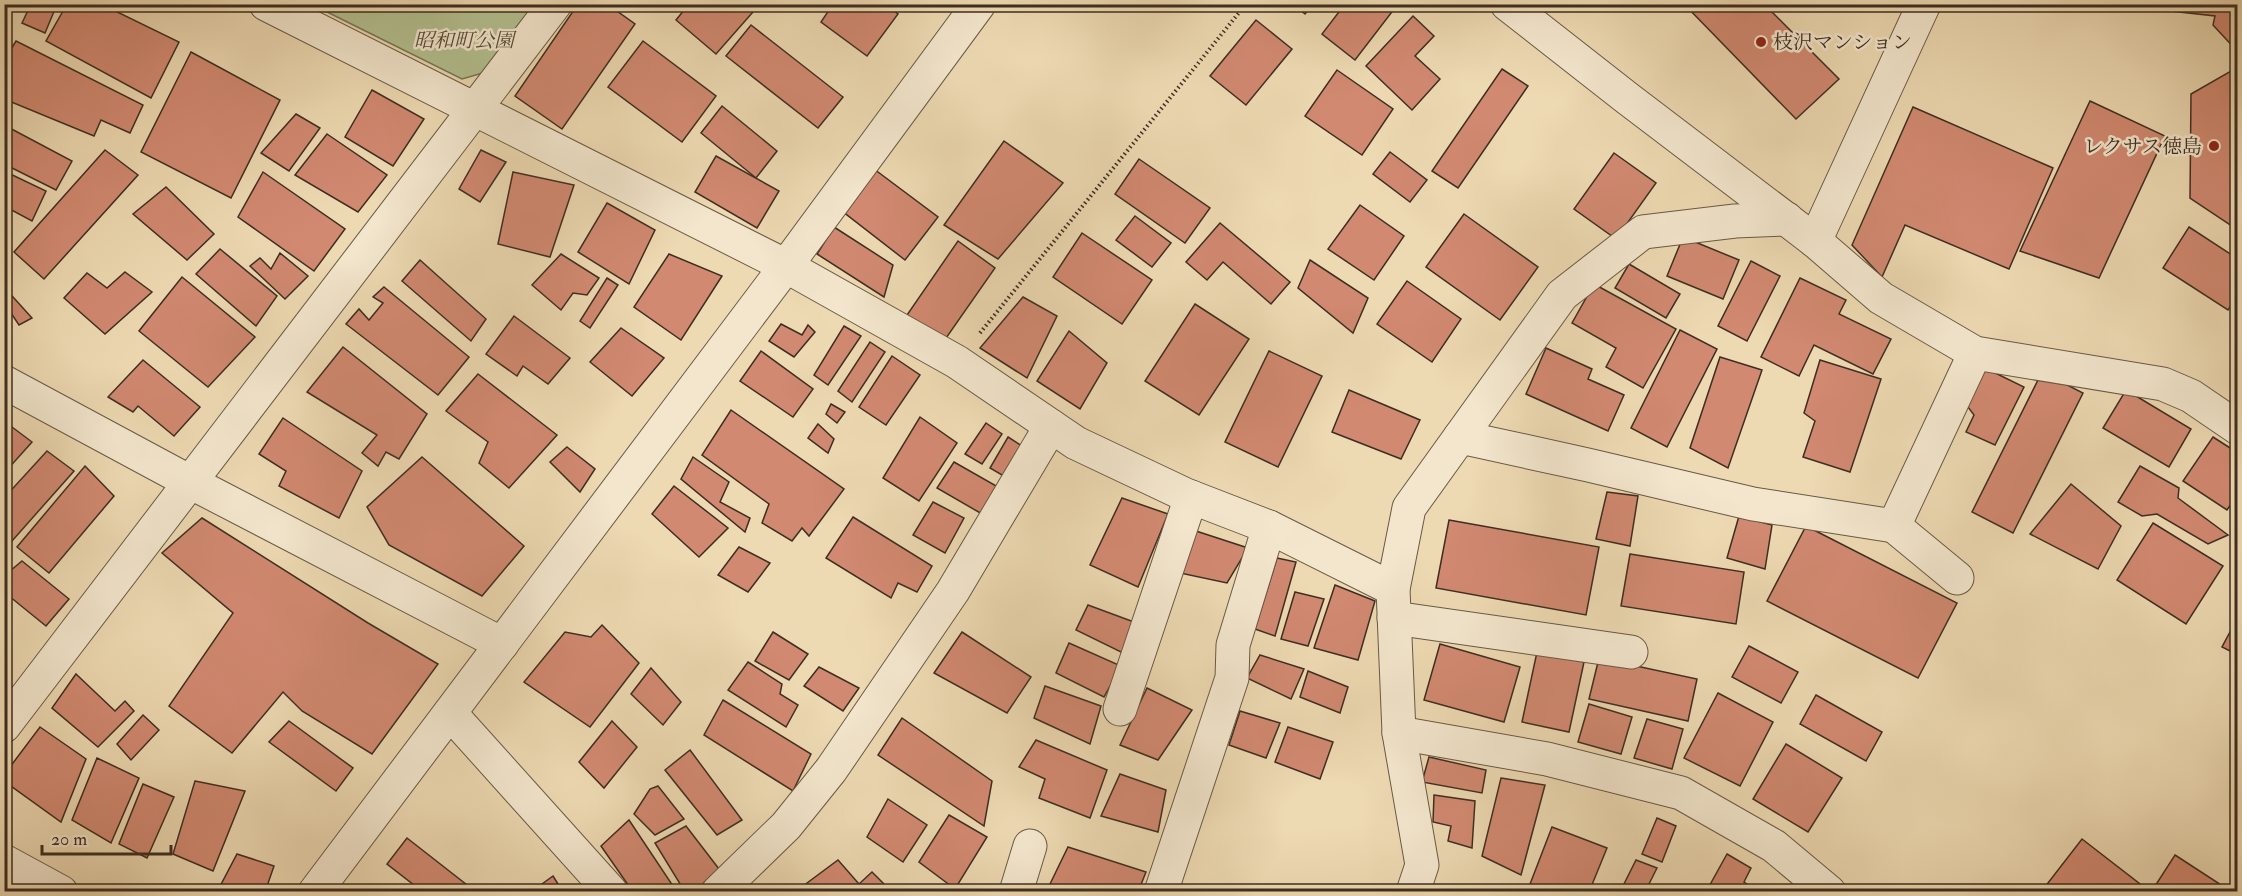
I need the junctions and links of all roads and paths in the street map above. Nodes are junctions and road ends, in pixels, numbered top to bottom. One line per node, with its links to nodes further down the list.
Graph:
1 (267, 4): 7 (street)
2 (555, 4): 7 (street)
3 (979, 4): 10 (street)
4 (1246, 4): 12 (path)
5 (1507, 4): 8 (street)
6 (1924, 4): 9 (street)
7 (477, 110): 10 (street); 17 (street)
8 (1787, 219): 9 (street); 16 (street)
9 (1815, 241): 11 (street)
10 (786, 266): 12 (street); 23 (street)
11 (1975, 353): 15 (street); 19 (street)
12 (957, 362): 14 (street)
13 (4, 382): 17 (street)
14 (1051, 426): 18 (street); 34 (street)
15 (2238, 428)
16 (1460, 437): 19 (street); 22 (street)
17 (190, 482): 23 (street); 27 (street)
18 (1191, 497): 20 (street); 25 (street)
19 (1894, 526): 21 (street)
20 (1269, 527): 22 (street); 36 (street)
21 (1957, 578)
22 (1394, 604): 24 (street); 28 (street)
23 (502, 644): 26 (street)
24 (1631, 652)
25 (1120, 709)
26 (450, 713): 32 (street); 33 (street)
27 (4, 726)
28 (1399, 733): 37 (street); 38 (street)
29 (1030, 846): 35 (street)
30 (4, 861): 31 (street)
31 (61, 891)
32 (315, 891)
33 (610, 891)
34 (718, 891)
35 (1016, 891)
36 (1161, 891)
37 (1413, 891)
38 (1829, 891)

